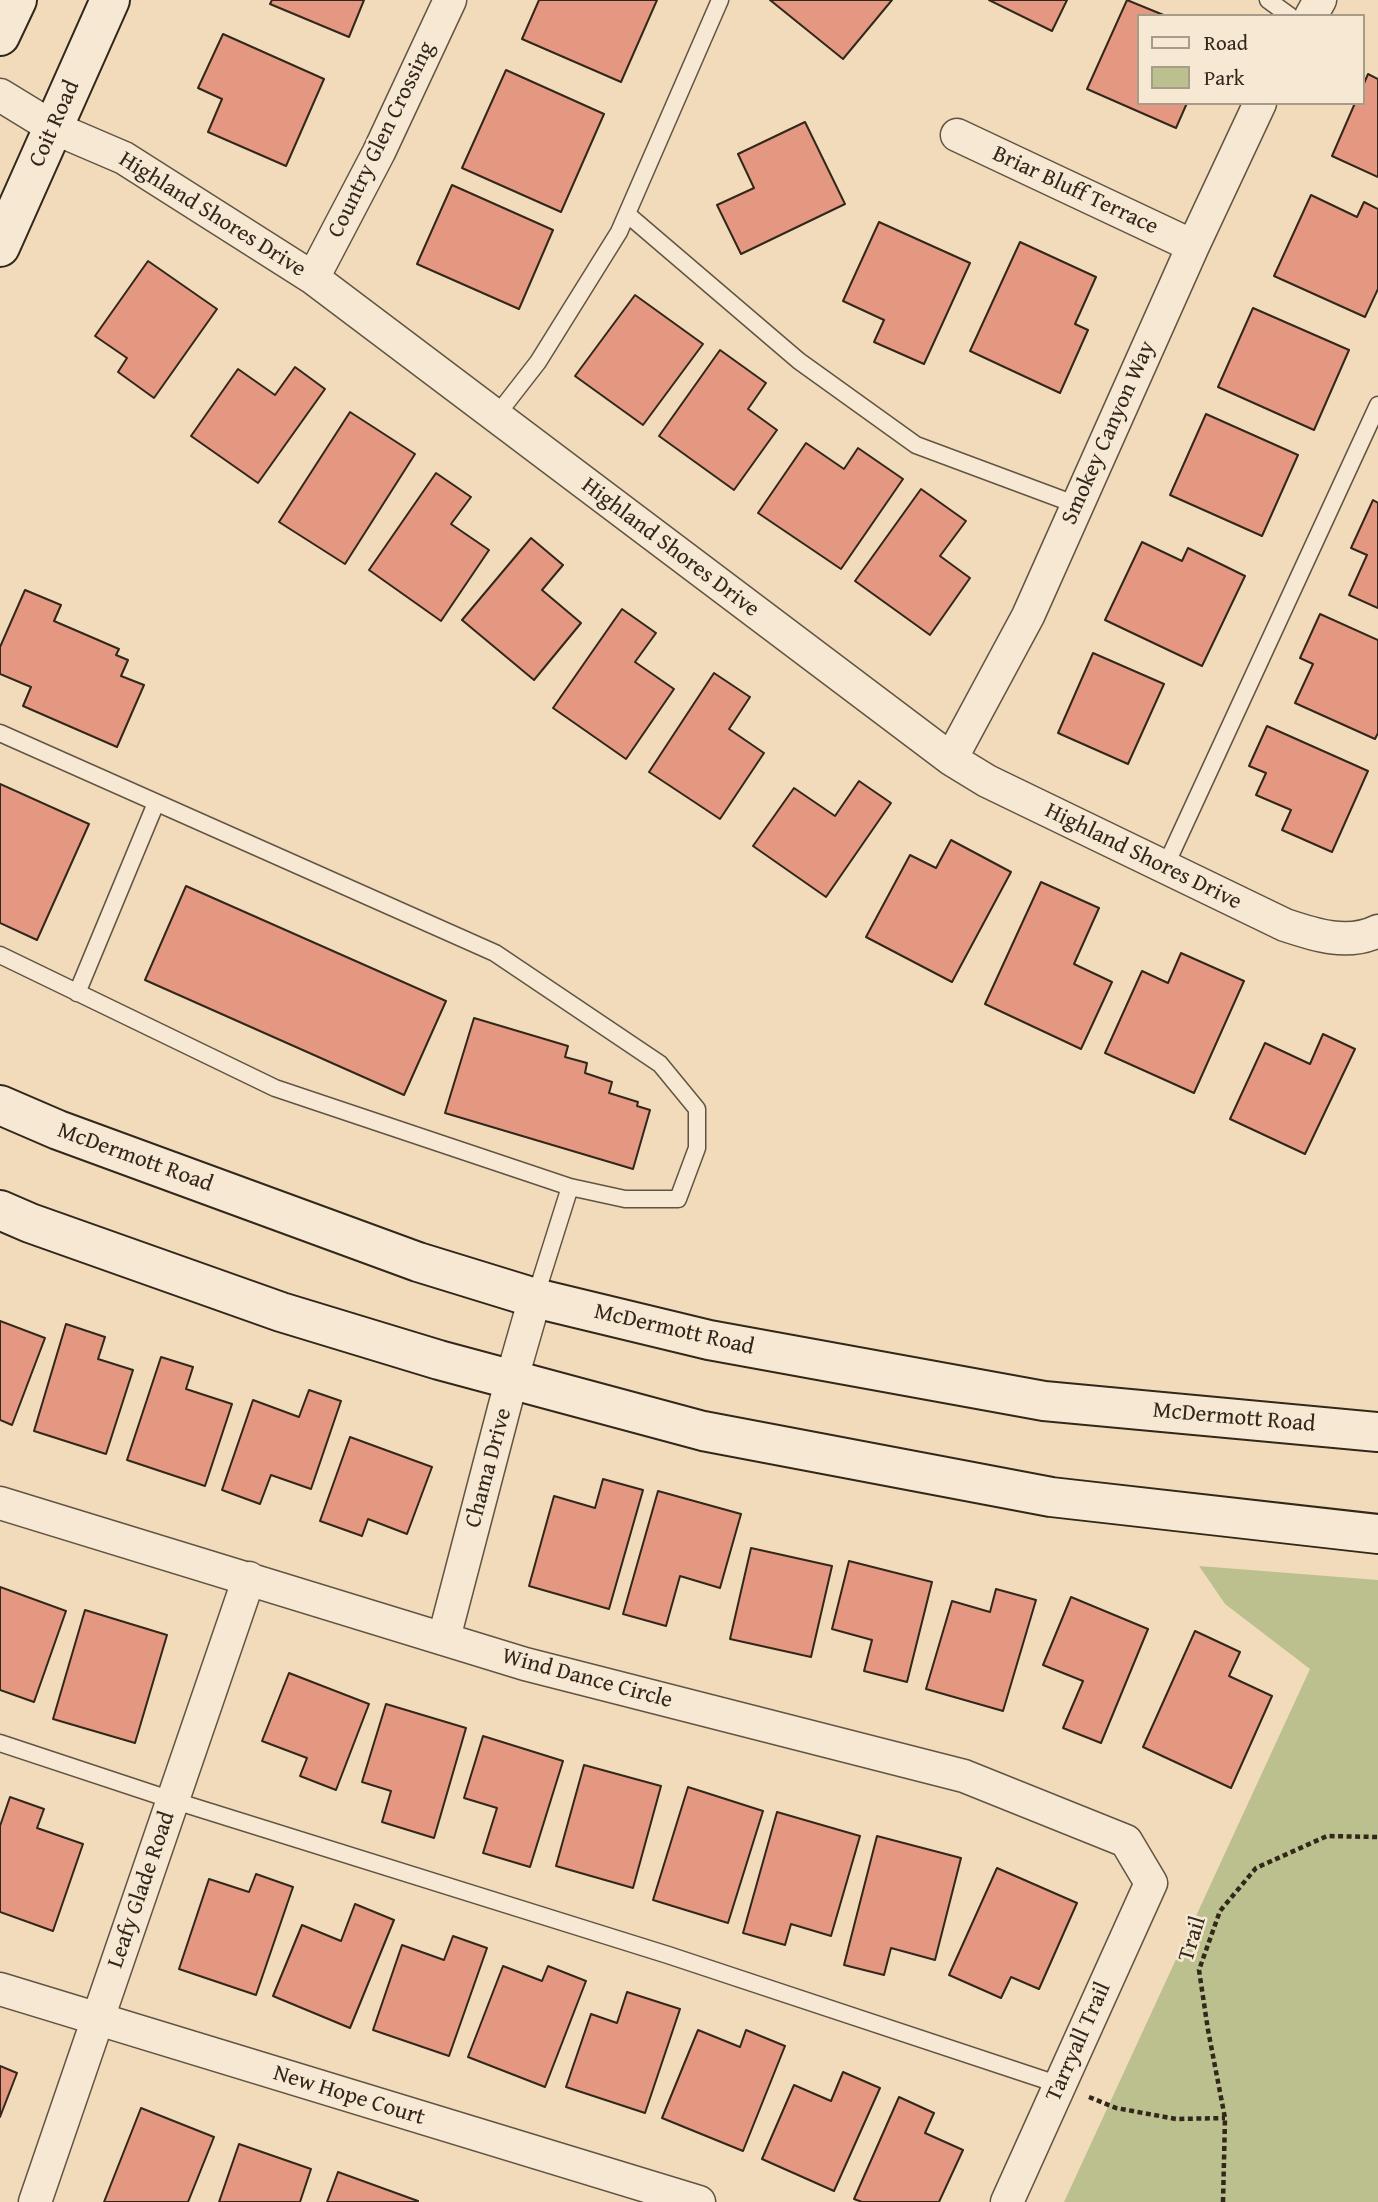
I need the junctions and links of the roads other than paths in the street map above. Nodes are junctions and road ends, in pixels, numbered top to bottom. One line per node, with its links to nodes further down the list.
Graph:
1 (17, 0): 7 (main road)
2 (110, 0): 10 (main road, Coit Road)
3 (450, 0): 15 (street, Country Glen Crossing)
4 (720, 0): 12 (lane)
5 (1268, 0): 6 (lane)
6 (1287, 14)
7 (0, 36)
8 (0, 95): 10 (street, Highland Shores Drive)
9 (1259, 105): 13 (street, Smokey Canyon Way)
10 (54, 128): 14 (main road, Coit Road); 15 (street, Highland Shores Drive)
11 (957, 135): 13 (street, Briar Bluff Terrace)
12 (627, 214): 17 (lane); 18 (lane)
13 (1193, 246): 18 (street, Smokey Canyon Way)
14 (0, 247)
15 (313, 278): 17 (street, Highland Shores Drive)
16 (1378, 405): 22 (lane)
17 (496, 416): 20 (street, Highland Shores Drive)
18 (1077, 505): 20 (street, Smokey Canyon Way)
19 (0, 733): 21 (lane)
20 (951, 759): 22 (street, Highland Shores Drive)
21 (156, 803): 25 (lane); 27 (lane)
22 (1165, 867): 23 (street, Highland Shores Drive)
23 (1375, 935)
24 (0, 955): 25 (lane)
25 (77, 993): 27 (lane)
26 (0, 1105): 29 (main road, McDermott Road)
27 (570, 1187): 29 (lane)
28 (0, 1210): 30 (main road)
29 (535, 1298): 30 (street, Chama Drive); 31 (main road, McDermott Road)
30 (512, 1378): 33 (main road); 35 (street, Chama Drive)
31 (1378, 1432)
32 (0, 1503): 34 (street, Wind Dance Circle)
33 (1378, 1534)
34 (249, 1578): 35 (street, Wind Dance Circle); 37 (street, Leafy Glade Road)
35 (444, 1638): 38 (street, Wind Dance Circle)
36 (0, 1743): 37 (lane)
37 (172, 1800): 40 (street, Leafy Glade Road); 41 (lane)
38 (1151, 1883): 41 (street, Tarryall Trail)
39 (0, 1989): 40 (street, New Hope Court)
40 (97, 2019): 42 (street, Leafy Glade Road); 43 (street, New Hope Court)
41 (1060, 2085): 44 (street, Tarryall Trail)
42 (35, 2202)
43 (699, 2202)
44 (1007, 2202)

